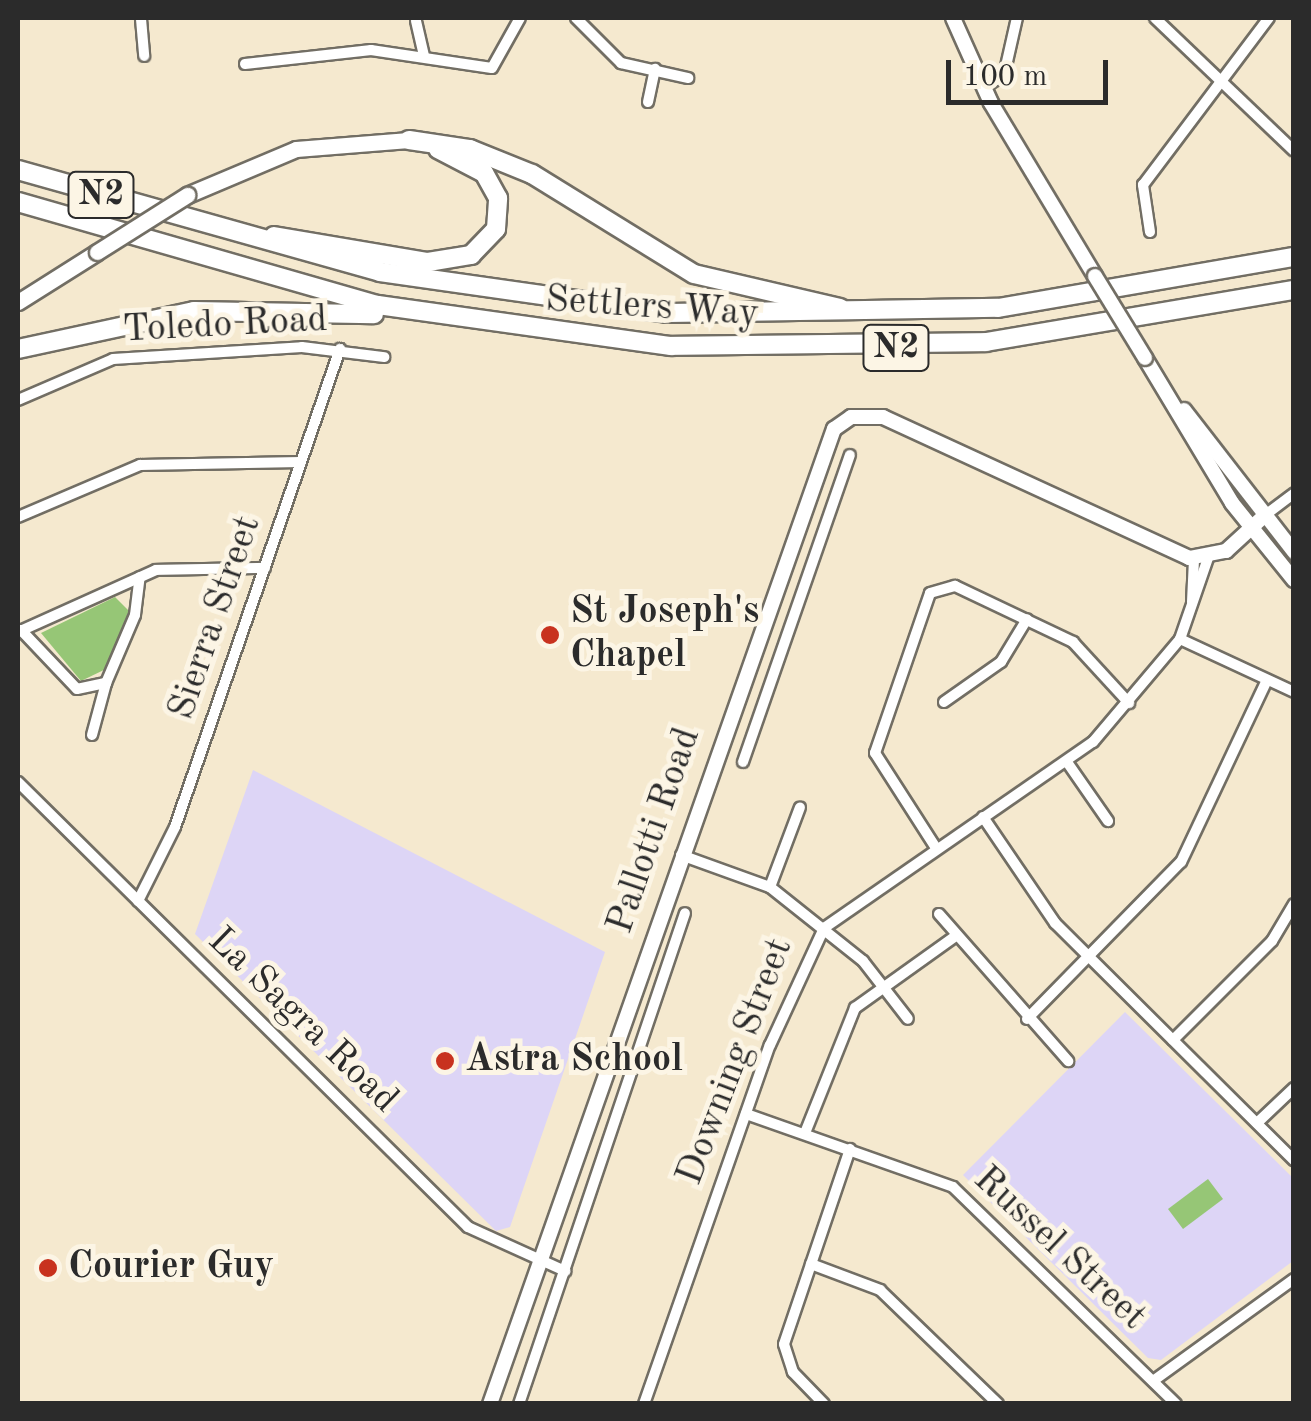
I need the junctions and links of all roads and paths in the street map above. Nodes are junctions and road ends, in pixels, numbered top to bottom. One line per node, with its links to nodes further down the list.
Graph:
1 (520, 18): 10 (street)
2 (576, 18): 12 (street)
3 (953, 18): 15 (street)
4 (1017, 18): 15 (street)
5 (1155, 18): 14 (street)
6 (1269, 18): 14 (street)
7 (142, 19): 9 (street)
8 (416, 21): 10 (street)
9 (144, 56)
10 (424, 57): 11 (street)
11 (245, 64)
12 (654, 68): 13 (street); 16 (street)
13 (688, 78)
14 (1221, 82): 18 (street); 22 (street)
15 (983, 88): 31 (street, bridge)
16 (648, 102)
17 (409, 140): 21 (highway); 25 (highway); 26 (main road, bridge)
18 (1294, 152)
19 (18, 170): 21 (highway, Settlers Way / N2)
20 (18, 202): 27 (highway, Settlers Way / N2)
21 (184, 220): 25 (highway, Settlers Way / N2)
22 (1150, 232)
23 (1294, 257): 25 (highway, Settlers Way / N2)
24 (1294, 290): 27 (highway, Settlers Way / N2)
25 (1078, 298)
26 (18, 302)
27 (494, 326): 29 (highway)
28 (340, 348): 30 (street, Toledo Road); 32 (street, Toledo Road); 34 (street, Sierra Street)
29 (18, 349)
30 (384, 357)
31 (1158, 379): 36 (street); 40 (street)
32 (18, 400)
33 (850, 455): 39 (street, Pallotti Road)
34 (301, 462): 37 (street); 43 (street, Sierra Street)
35 (1294, 493): 36 (street)
36 (1264, 516): 40 (street); 41 (street)
37 (18, 517)
38 (800, 517): 39 (street); 42 (street, Pallotti Road); 52 (street, Pallotti Road)
39 (826, 526): 55 (street, Pallotti Road)
40 (1251, 530): 42 (street); 45 (street)
41 (1294, 552)
42 (1201, 558): 48 (street, Downing Street)
43 (265, 568): 44 (street); 66 (street, Sierra Street)
44 (140, 577): 47 (street); 50 (street)
45 (1294, 580)
46 (1027, 619): 53 (street); 54 (street); 63 (street)
47 (19, 631): 50 (street)
48 (1180, 639): 49 (street); 54 (street, Downing Street)
49 (1267, 680): 51 (street); 72 (street)
50 (106, 683): 56 (street)
51 (1294, 692)
52 (736, 698): 55 (street); 64 (street, Pallotti Road)
53 (944, 702)
54 (1129, 703): 58 (street, Downing Street)
55 (762, 706): 57 (street, Pallotti Road)
56 (92, 735)
57 (743, 762)
58 (1068, 762): 61 (street, Downing Street); 62 (street)
59 (18, 782): 66 (street, La Sagra Road)
60 (800, 807): 65 (street)
61 (983, 817): 63 (street, Downing Street); 72 (street)
62 (1108, 821)
63 (936, 848): 70 (street, Downing Street)
64 (681, 855): 65 (street); 73 (street, Pallotti Road)
65 (770, 887): 70 (street)
66 (138, 901): 86 (street, La Sagra Road)
67 (1294, 904): 78 (street)
68 (685, 913): 75 (street, Pallotti Road)
69 (939, 914): 71 (street)
70 (824, 928): 74 (street); 81 (street, Downing Street)
71 (954, 937): 74 (street); 77 (street)
72 (1088, 956): 77 (street); 78 (street)
73 (638, 978): 75 (street); 86 (street, Pallotti Road)
74 (884, 986): 76 (street); 83 (street)
75 (664, 988): 88 (street, Pallotti Road)
76 (908, 1019)
77 (1027, 1019): 79 (street)
78 (1173, 1040): 82 (street)
79 (1068, 1060)
80 (1294, 1088): 82 (street)
81 (746, 1114): 83 (street, Russel Street); 91 (street, Downing Street)
82 (1257, 1123): 85 (street)
83 (805, 1133): 84 (street, Russel Street)
84 (850, 1149): 87 (street); 90 (street, Russel Street)
85 (1294, 1160)
86 (539, 1260): 88 (street, La Sagra Road); 92 (street, Pallotti Road)
87 (810, 1264): 94 (street); 95 (street)
88 (565, 1271): 93 (street, Pallotti Road)
89 (1294, 1279): 90 (street)
90 (1153, 1381): 96 (street, Russel Street)
91 (647, 1402)
92 (490, 1404)
93 (519, 1404)
94 (824, 1404)
95 (998, 1404)
96 (1176, 1404)

